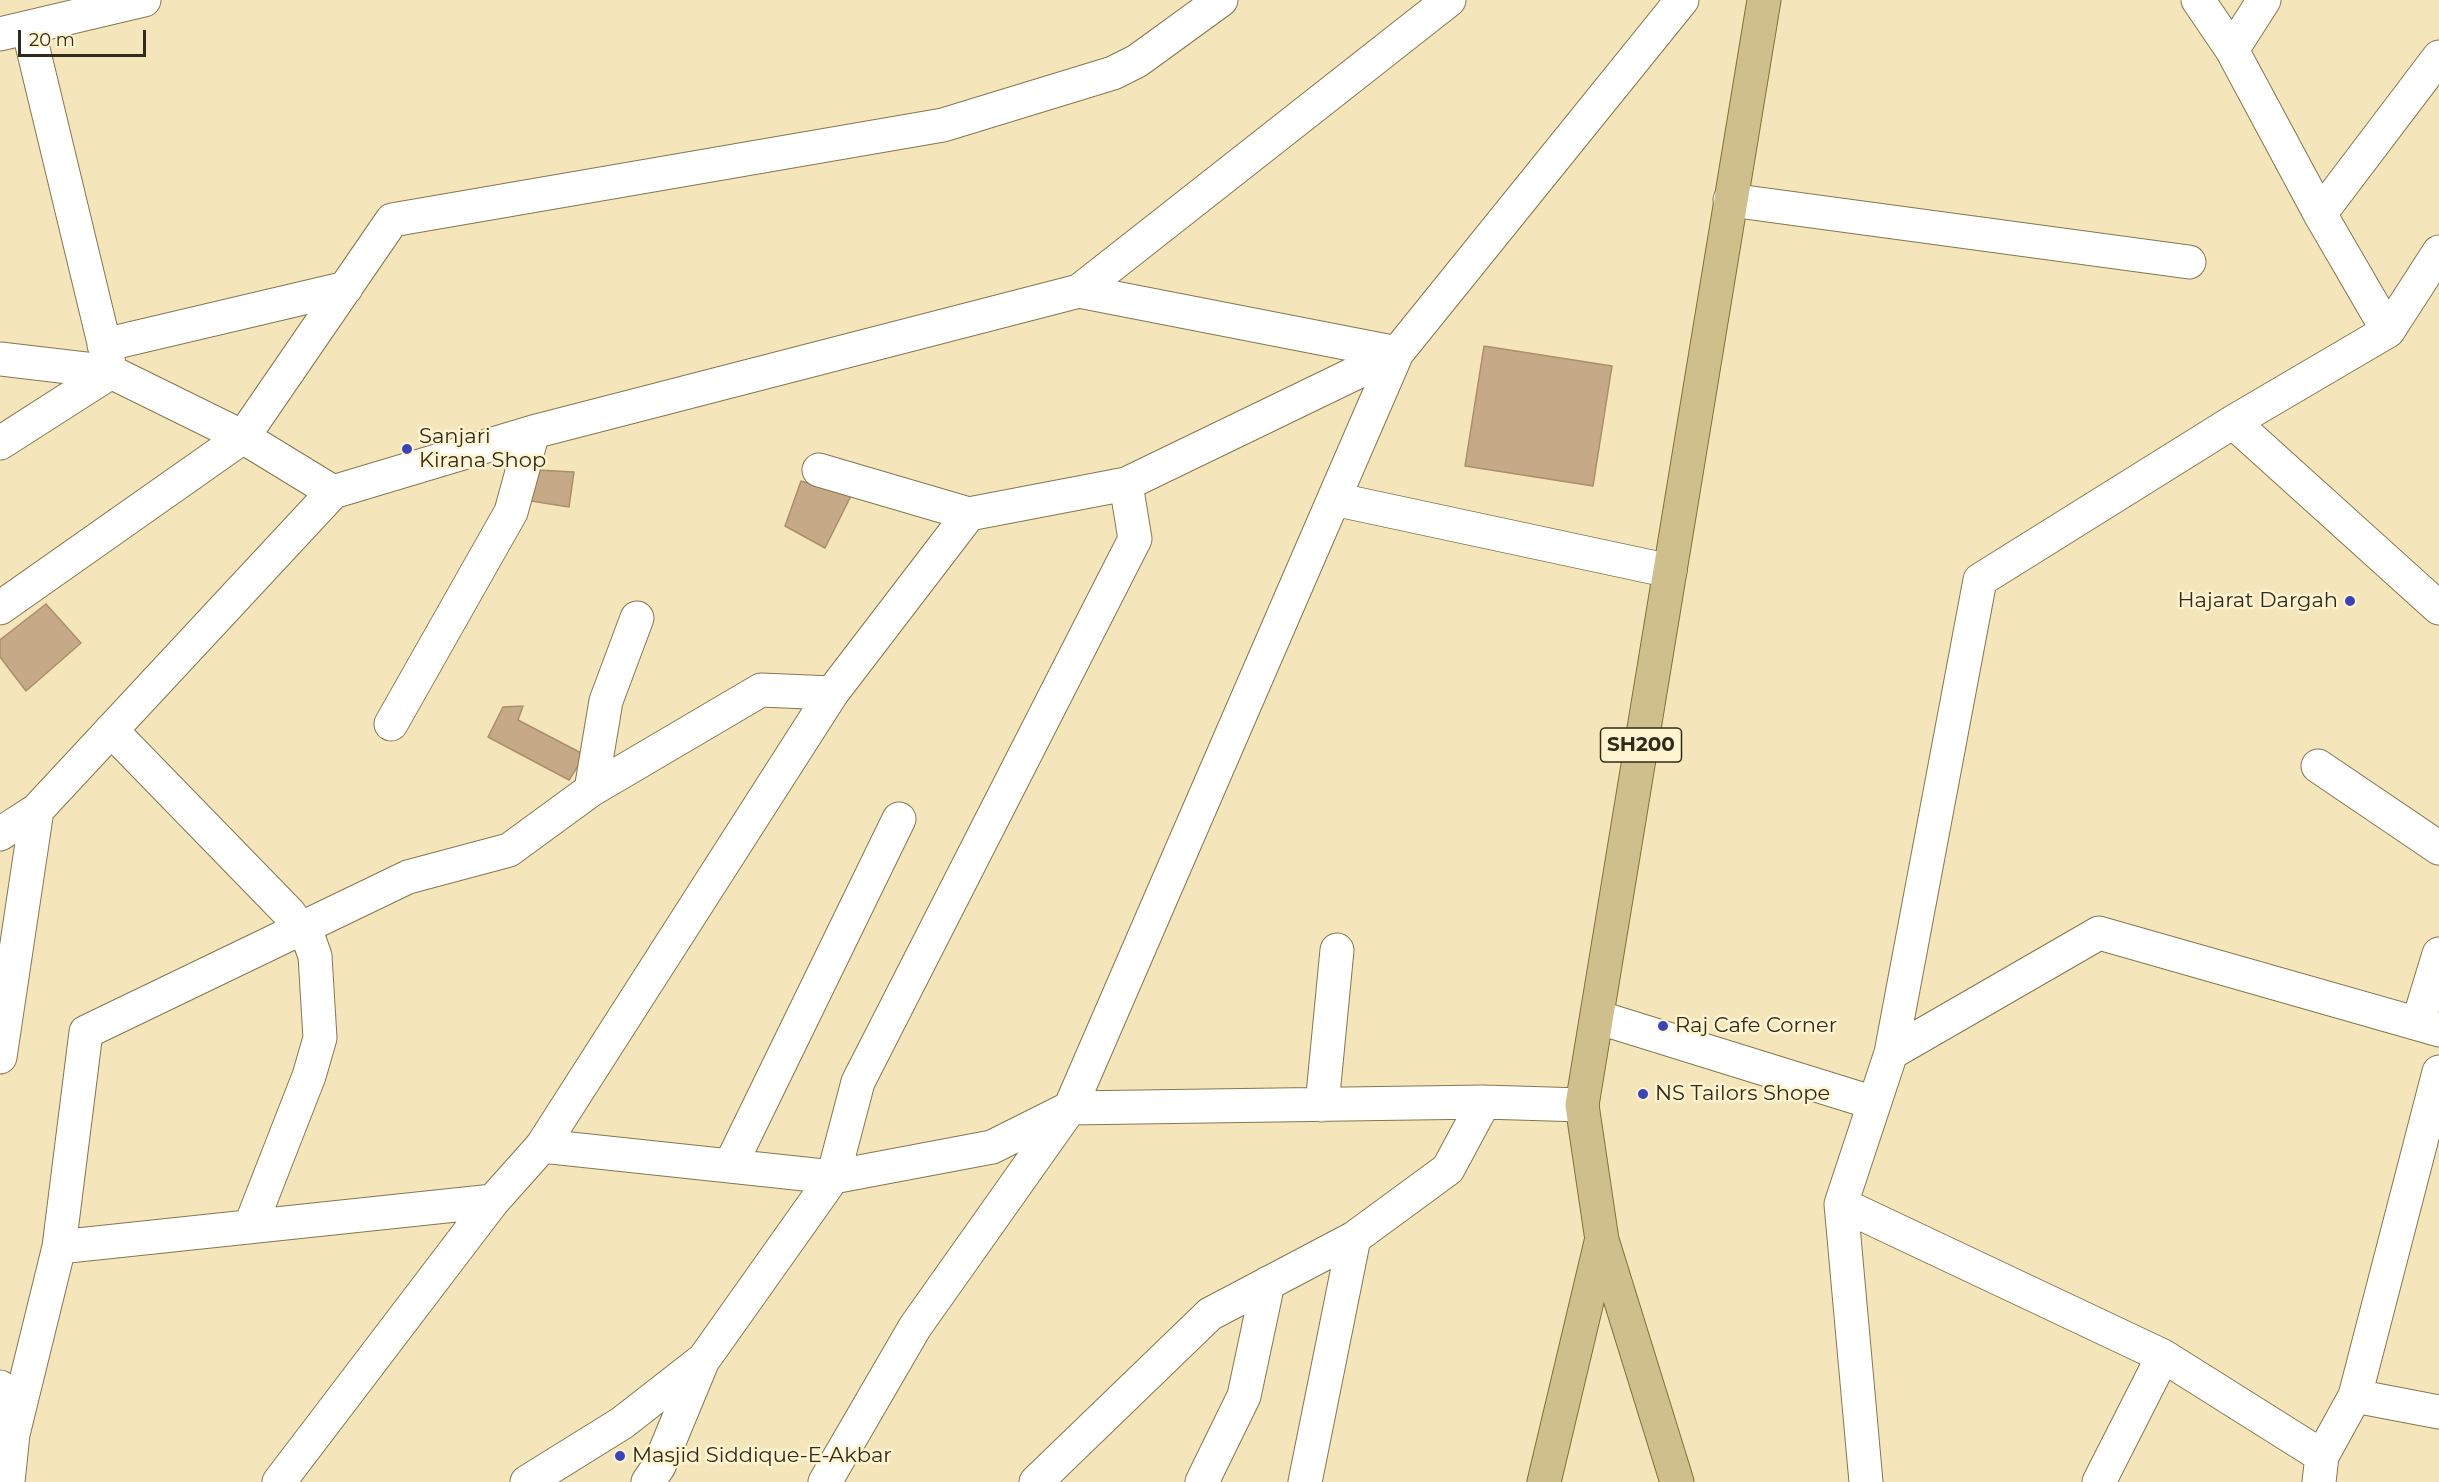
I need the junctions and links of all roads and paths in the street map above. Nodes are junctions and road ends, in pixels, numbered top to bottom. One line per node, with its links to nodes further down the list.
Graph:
1 (144, 0): 8 (street)
2 (1221, 0): 15 (street)
3 (1449, 0): 16 (street)
4 (1682, 0): 18 (street)
5 (1764, 0): 11 (main road, SH200)
6 (2198, 0): 9 (street)
7 (2264, 0): 9 (street)
8 (14, 31): 19 (street)
9 (2232, 50): 12 (street)
10 (2439, 57): 12 (street)
11 (1730, 200): 14 (street); 30 (main road, SH200)
12 (2320, 214): 17 (street)
13 (2439, 252): 17 (street)
14 (2189, 262)
15 (346, 288): 19 (street); 23 (street)
16 (1079, 291): 18 (street); 22 (street)
17 (2388, 331): 21 (street)
18 (1397, 353): 26 (street); 28 (street)
19 (107, 359): 20 (street); 23 (street); 24 (street)
20 (0, 360)
21 (2233, 422): 32 (street); 48 (street)
22 (533, 432): 27 (street); 35 (street)
23 (243, 438): 27 (street); 31 (street)
24 (0, 443)
25 (819, 470): 29 (street)
26 (1126, 484): 29 (street); 58 (street)
27 (333, 492): 36 (street)
28 (1334, 499): 30 (street); 55 (street)
29 (969, 514): 34 (street)
30 (1670, 571): 46 (main road, SH200)
31 (0, 608)
32 (2439, 608)
33 (638, 618): 38 (street)
34 (832, 693): 38 (street); 56 (street)
35 (391, 724)
36 (111, 730): 39 (street); 43 (street)
37 (2318, 766): 42 (street)
38 (591, 790): 43 (street)
39 (37, 810): 41 (street); 49 (street)
40 (899, 819): 57 (street)
41 (0, 834)
42 (2439, 848)
43 (302, 929): 61 (street); 64 (street)
44 (1337, 950): 53 (street)
45 (2439, 954): 47 (street)
46 (1597, 1017): 52 (street); 54 (main road, SH200)
47 (2429, 1027): 48 (street)
48 (1891, 1053): 52 (street)
49 (0, 1057)
50 (2439, 1072): 69 (street)
51 (1484, 1102): 53 (street); 54 (street); 62 (street)
52 (1874, 1103): 60 (street)
53 (1322, 1105): 55 (street)
54 (1582, 1106): 63 (main road, SH200)
55 (1070, 1108): 58 (street); 77 (street)
56 (542, 1146): 57 (street); 59 (street)
57 (730, 1166): 58 (street)
58 (833, 1177): 67 (street)
59 (494, 1201): 61 (street); 74 (street)
60 (1841, 1204): 66 (street); 83 (street)
61 (250, 1227): 64 (street)
62 (1354, 1238): 65 (street); 80 (street)
63 (1602, 1240): 81 (main road); 82 (main road, SH200)
64 (59, 1248): 71 (street)
65 (1268, 1283): 78 (street); 79 (street)
66 (2163, 1356): 72 (street); 84 (street)
67 (704, 1359): 75 (street); 76 (street)
68 (0, 1387): 71 (street)
69 (2355, 1396): 70 (street); 72 (street)
70 (2439, 1412)
71 (14, 1434): 73 (street)
72 (2320, 1469)
73 (8, 1482)
74 (279, 1482)
75 (527, 1482)
76 (648, 1482)
77 (825, 1482)
78 (1036, 1482)
79 (1202, 1482)
80 (1305, 1482)
81 (1545, 1482)
82 (1677, 1482)
83 (1866, 1482)
84 (2099, 1482)

